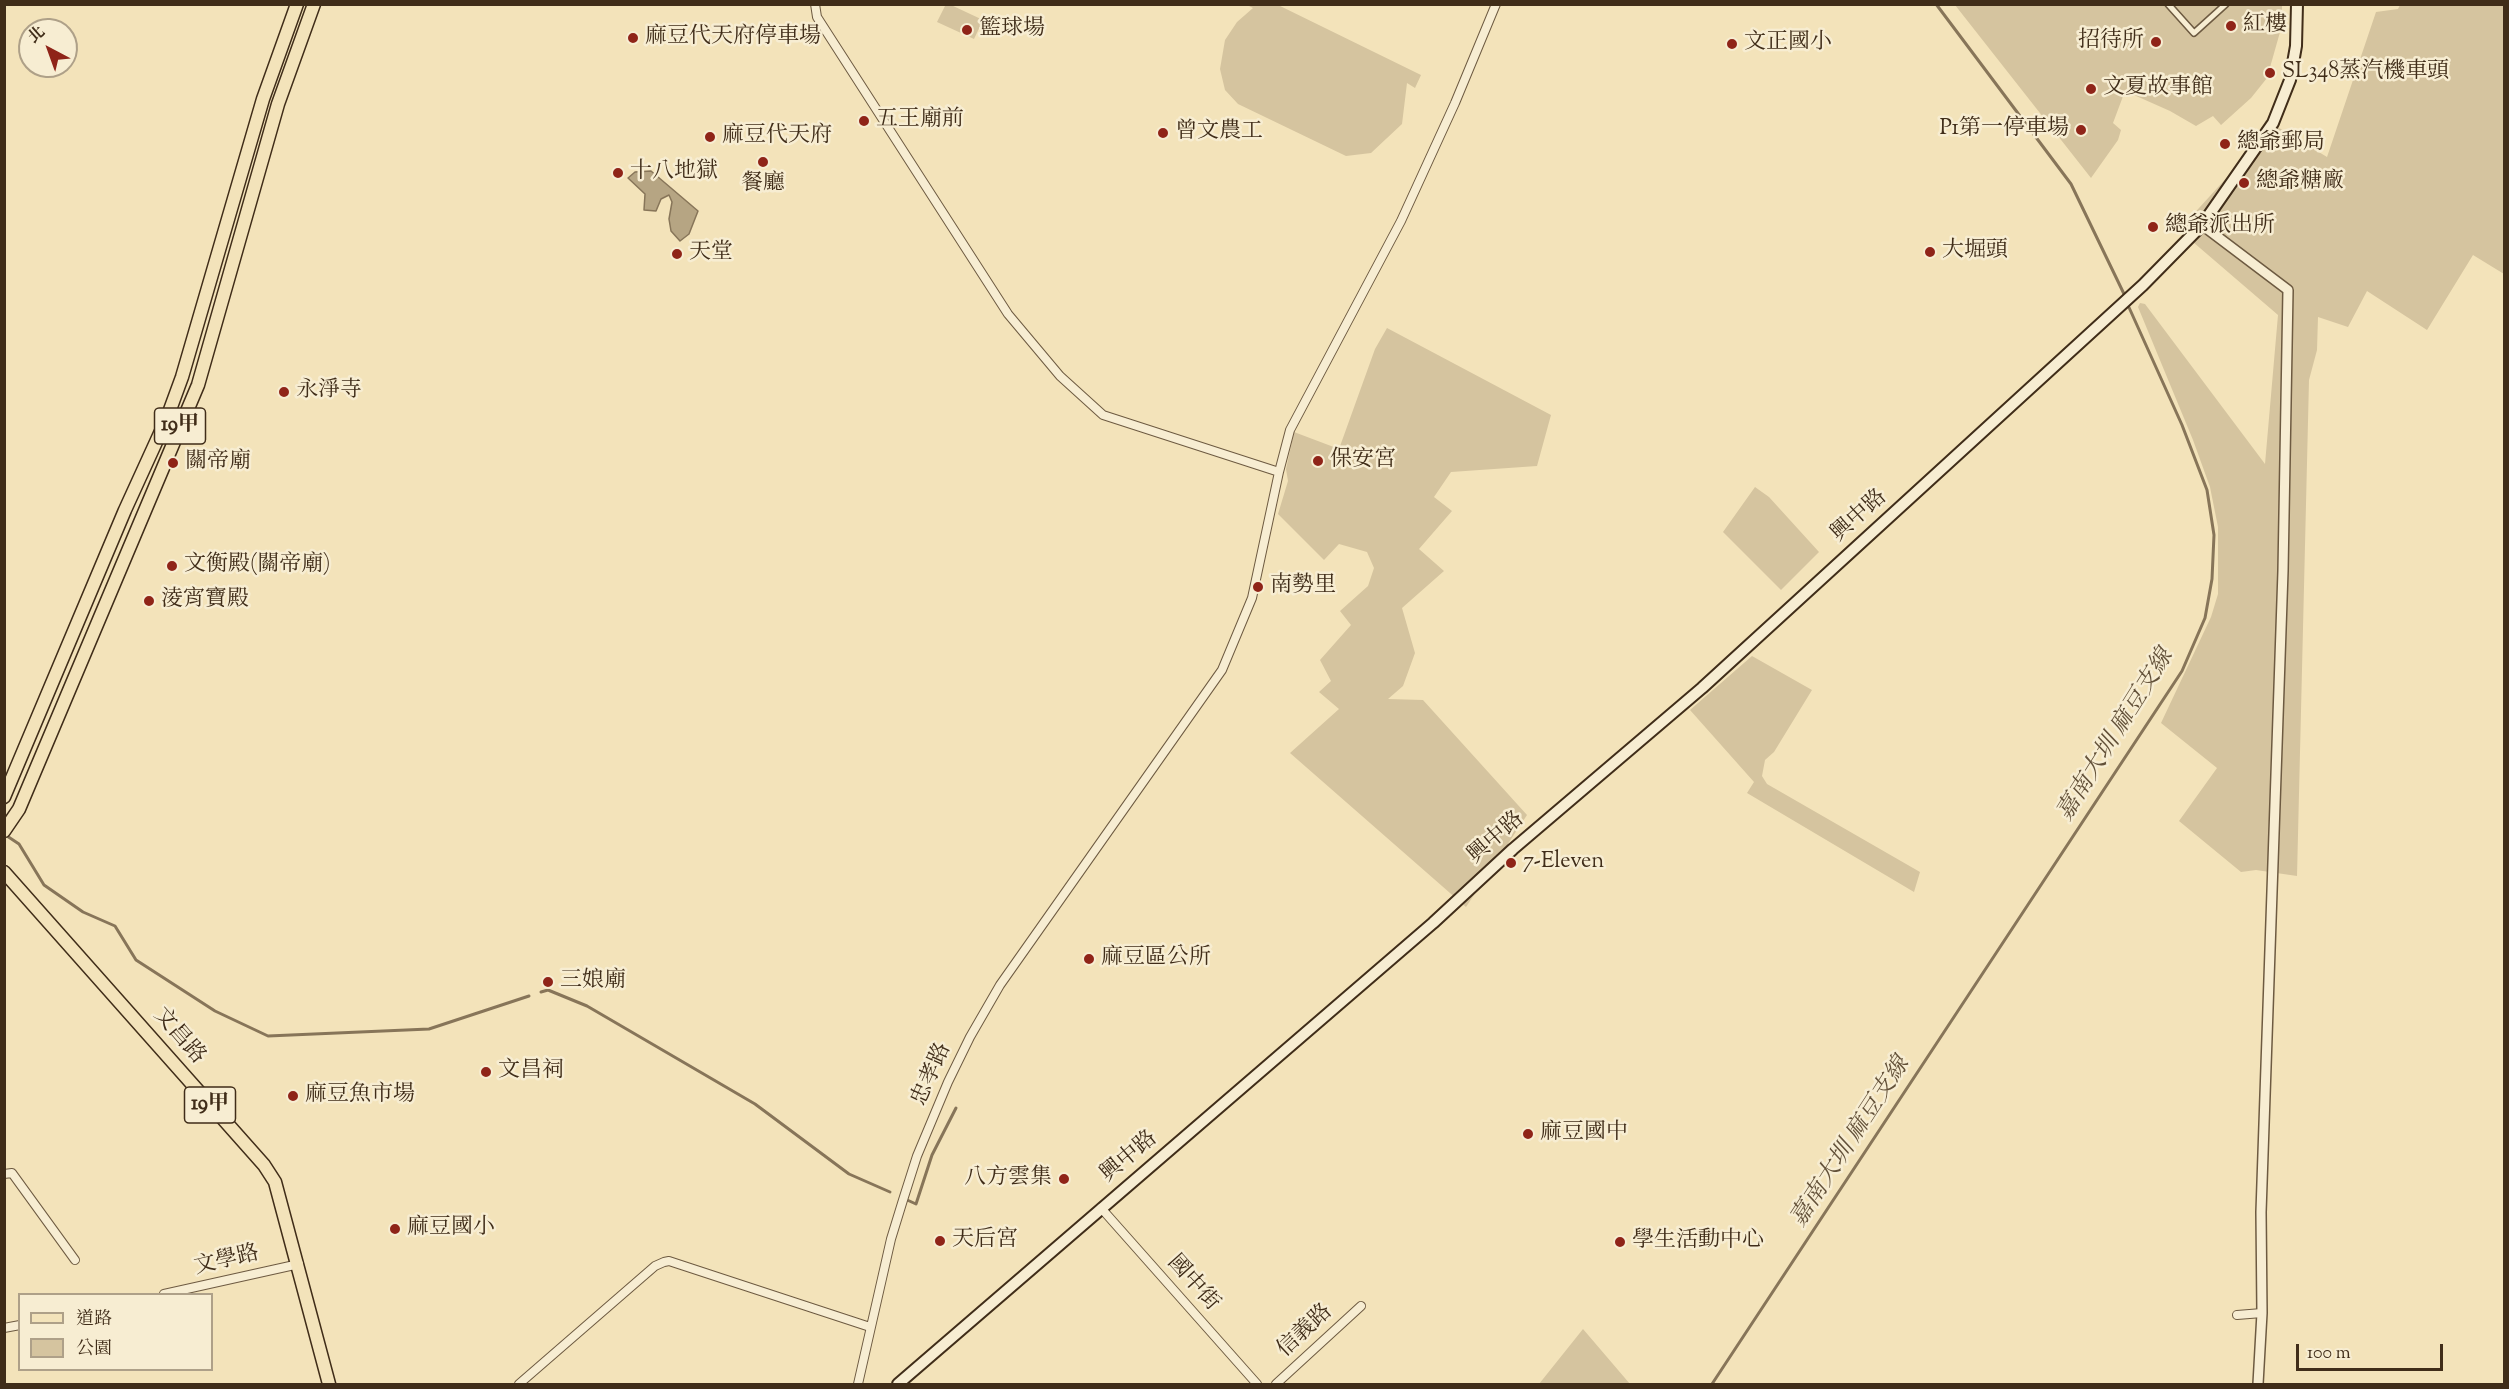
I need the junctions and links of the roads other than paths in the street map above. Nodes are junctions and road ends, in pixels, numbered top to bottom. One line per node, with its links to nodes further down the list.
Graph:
1 (297, 4): 10 (main road, 19甲)
2 (314, 4): 11 (main road, 19甲)
3 (815, 4): 9 (street)
4 (1496, 4): 9 (street, 忠孝路)
5 (2168, 4): 6 (street)
6 (2226, 4)
7 (2297, 4): 8 (main road, 興中路)
8 (2202, 225): 14 (main road, 興中路); 19 (street)
9 (1279, 472): 21 (street, 忠孝路)
10 (4, 797)
11 (4, 831)
12 (4, 872): 16 (main road, 文昌路 / 19甲)
13 (4, 1174): 15 (street)
14 (1101, 1208): 25 (main road, 興中路); 26 (street, 國中街)
15 (75, 1260)
16 (298, 1264): 17 (street, 文學路); 22 (main road, 文昌路 / 19甲)
17 (168, 1293)
18 (1360, 1306): 27 (street, 信義路)
19 (2262, 1313): 20 (street); 28 (street)
20 (2237, 1315)
21 (870, 1327): 23 (street); 24 (street, 忠孝路)
22 (329, 1384)
23 (519, 1384)
24 (858, 1384)
25 (898, 1384)
26 (1257, 1384)
27 (1276, 1384)
28 (2258, 1384)

